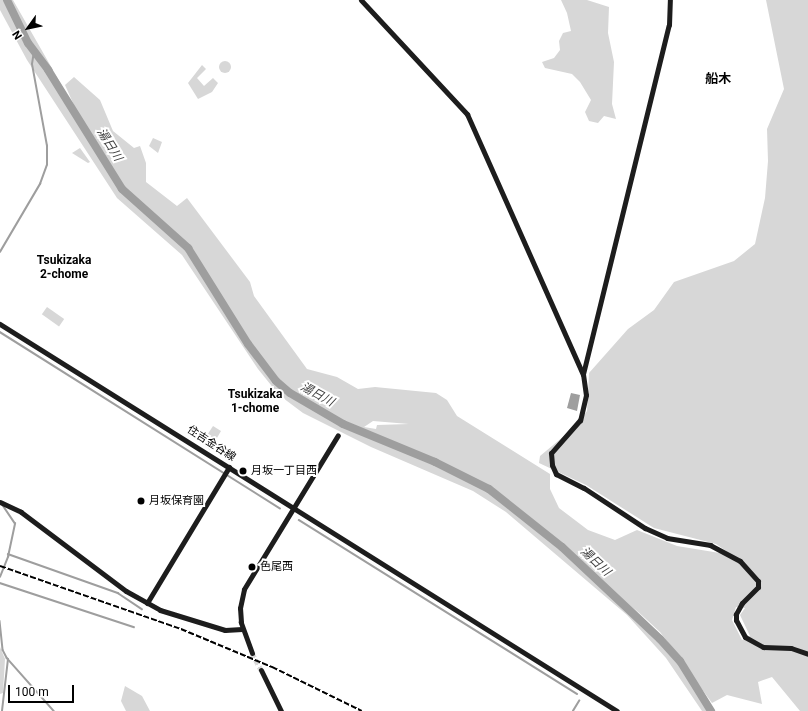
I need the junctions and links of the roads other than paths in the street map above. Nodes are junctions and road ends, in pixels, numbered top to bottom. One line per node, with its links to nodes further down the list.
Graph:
1 (361, 0): 4 (street)
2 (670, 0): 4 (street)
3 (0, 324): 6 (street, 住吉金谷線)
4 (583, 374): 12 (street)
5 (338, 435): 8 (street)
6 (226, 470): 8 (street, 住吉金谷線); 9 (street)
7 (2, 503): 9 (street)
8 (293, 508): 10 (street); 15 (street, 住吉金谷線)
9 (147, 603): 10 (street)
10 (242, 629): 11 (street)
11 (252, 653)
12 (808, 654)
13 (261, 670): 14 (street)
14 (281, 711)
15 (617, 711)

